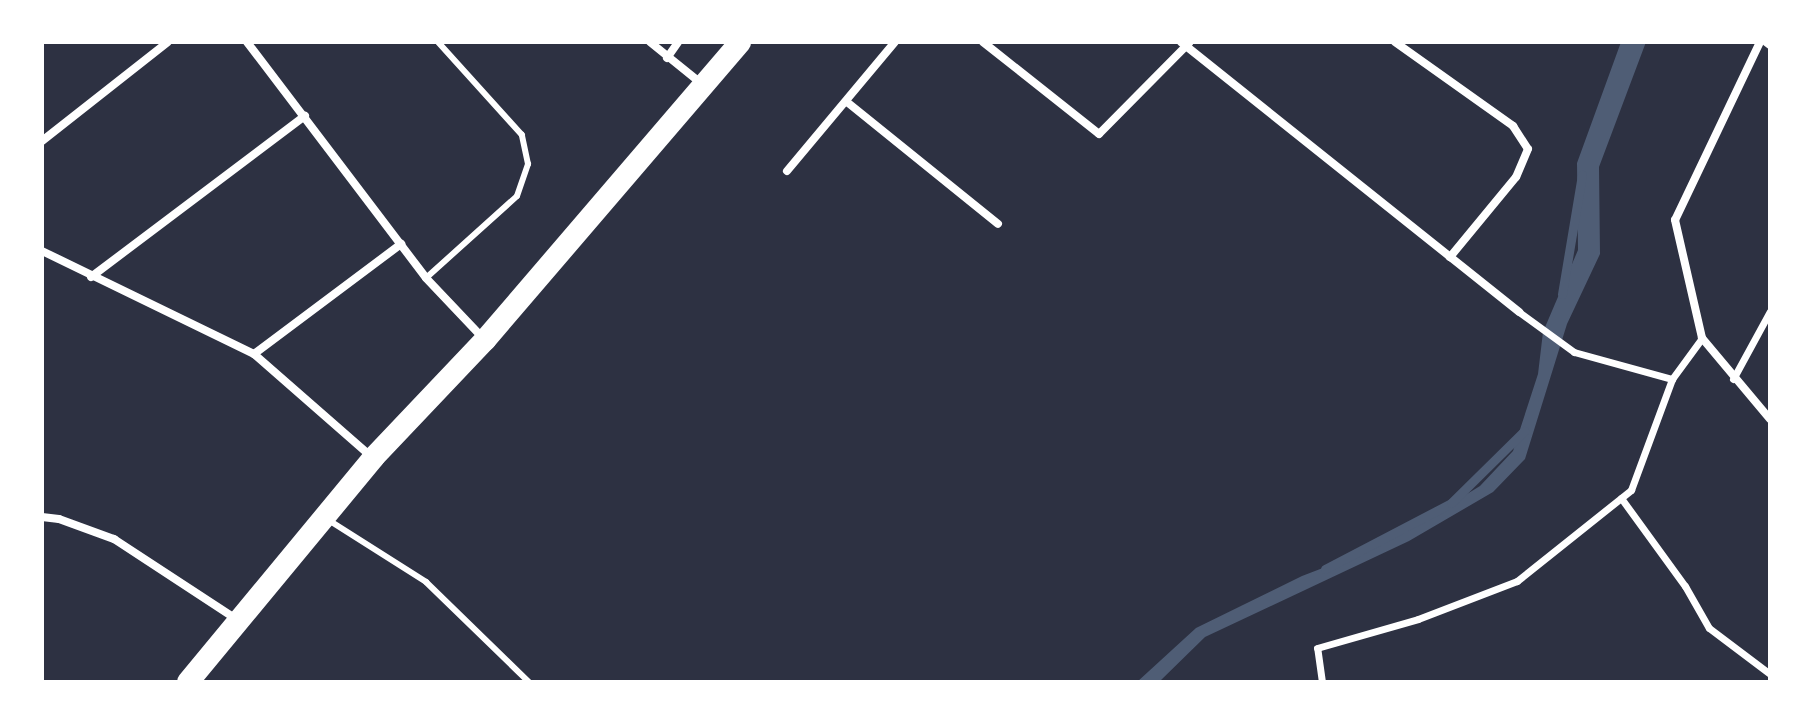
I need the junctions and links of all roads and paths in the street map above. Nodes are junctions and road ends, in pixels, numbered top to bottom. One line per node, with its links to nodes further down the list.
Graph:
1 (168, 42): 16 (street)
2 (247, 42): 15 (street)
3 (438, 42): 23 (lane)
4 (650, 42): 12 (street)
5 (678, 42): 12 (street)
6 (740, 42): 13 (highway)
7 (895, 42): 14 (street)
8 (983, 42): 11 (street)
9 (1395, 42): 21 (street)
10 (1760, 42): 26 (street)
11 (1185, 43): 21 (street)
12 (667, 58): 13 (street)
13 (703, 85): 27 (highway)
14 (847, 102): 17 (street); 18 (street)
15 (305, 116): 19 (street); 22 (street)
16 (42, 141)
17 (787, 171)
18 (998, 224)
19 (401, 244): 23 (street); 28 (street)
20 (42, 251): 22 (street)
21 (1450, 257): 25 (street)
22 (91, 277): 28 (street)
23 (426, 278): 27 (street)
24 (1770, 311): 30 (street)
25 (1519, 312): 29 (street)
26 (1702, 338): 29 (street); 30 (street)
27 (485, 340): 32 (highway)
28 (254, 354): 32 (street)
29 (1672, 379): 33 (street)
30 (1733, 379): 31 (street)
31 (1770, 419)
32 (373, 458): 35 (highway)
33 (1621, 498): 37 (street); 40 (street)
34 (42, 517): 36 (street)
35 (323, 517): 36 (highway); 39 (lane)
36 (240, 621): 38 (highway)
37 (1770, 674)
38 (188, 682)
39 (529, 682)
40 (1322, 682)

